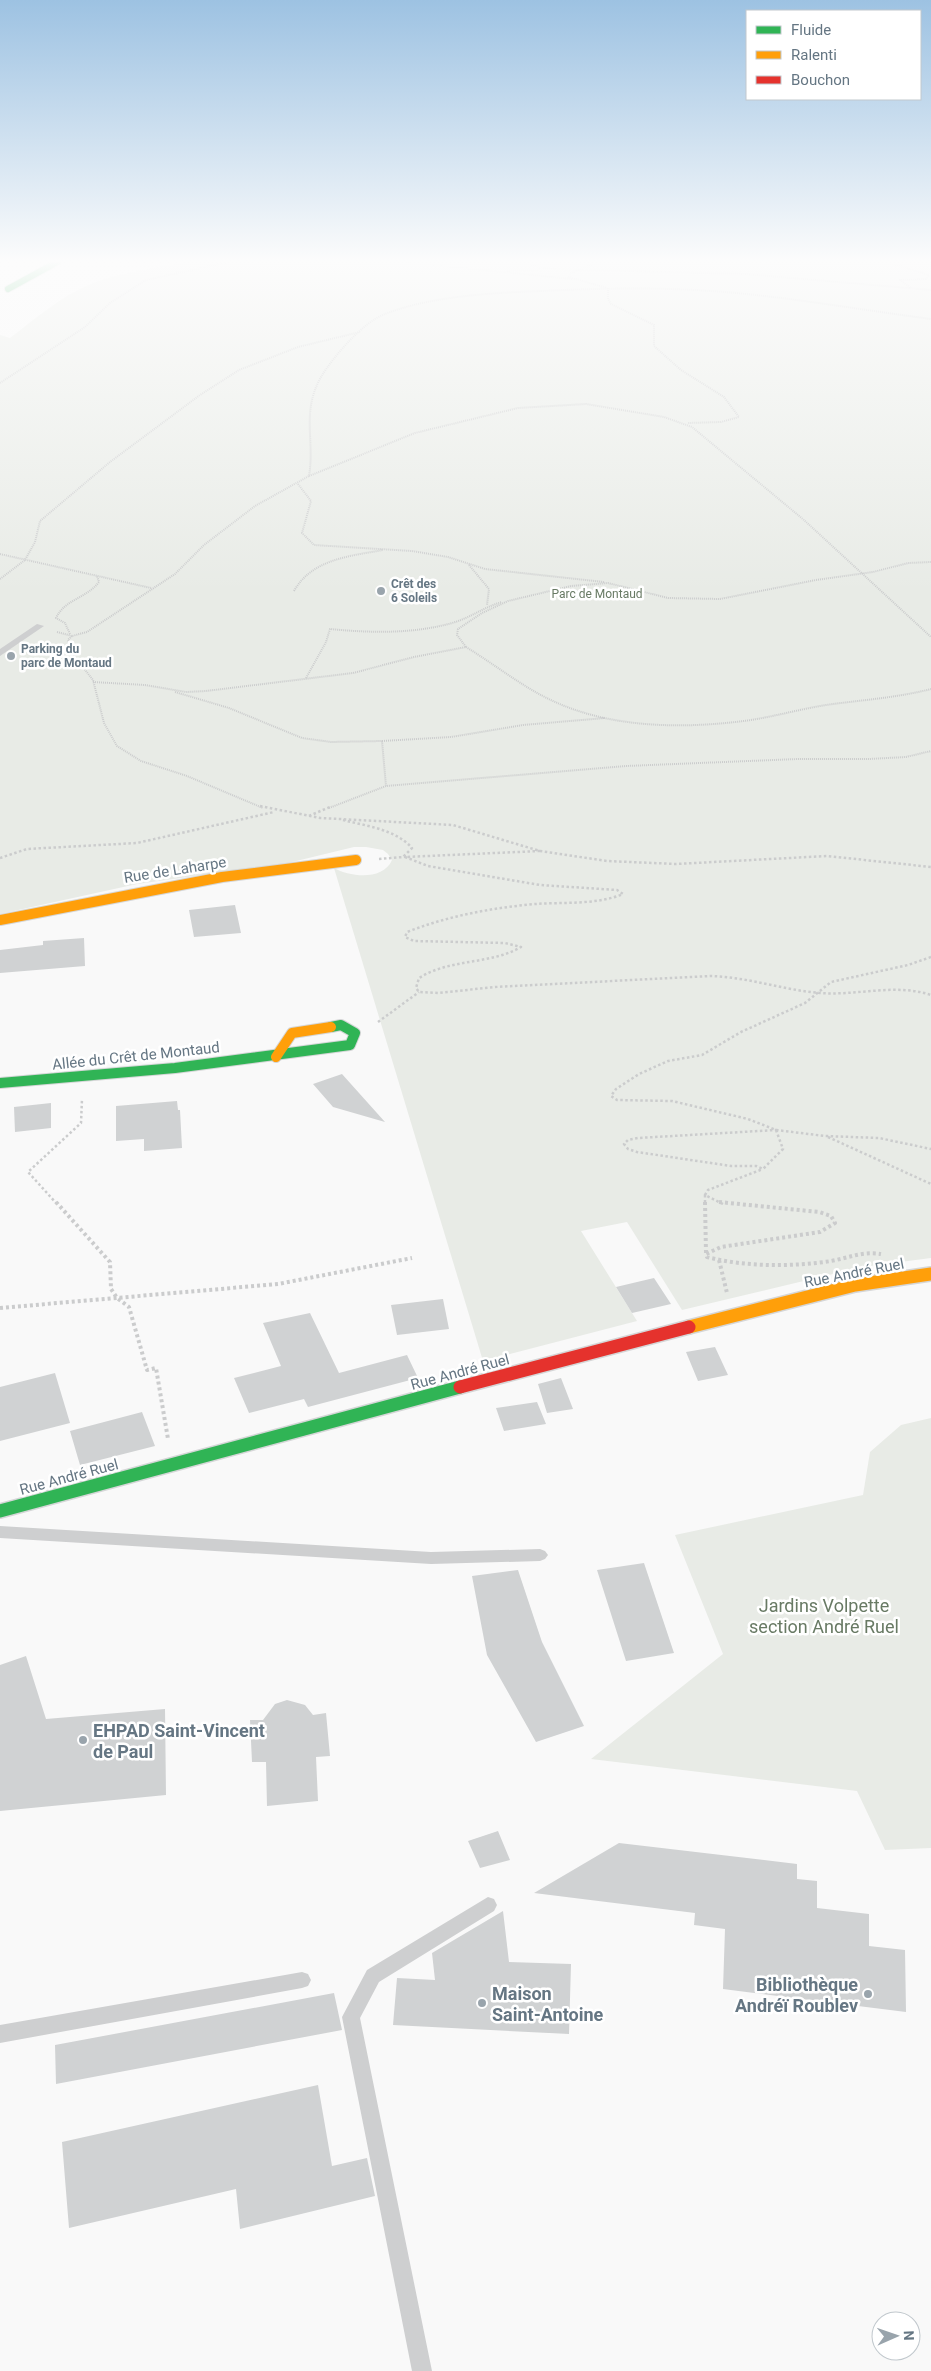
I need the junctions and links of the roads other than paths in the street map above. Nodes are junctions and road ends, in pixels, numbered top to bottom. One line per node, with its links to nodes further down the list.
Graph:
1 (40, 626): 2 (lane)
2 (0, 653)
3 (356, 860): 4 (street, Rue de Laharpe)
4 (0, 920)
5 (276, 1057): 5 (street, Allée du Crêt de Montaud); 6 (street, Allée du Crêt de Montaud)
6 (0, 1083)
7 (931, 1274): 8 (street, Rue André Ruel)
8 (0, 1511)
9 (0, 1532): 10 (lane)
10 (540, 1555)
11 (488, 1905): 14 (lane)
12 (302, 1980): 13 (lane)
13 (0, 2034)
14 (422, 2371)

